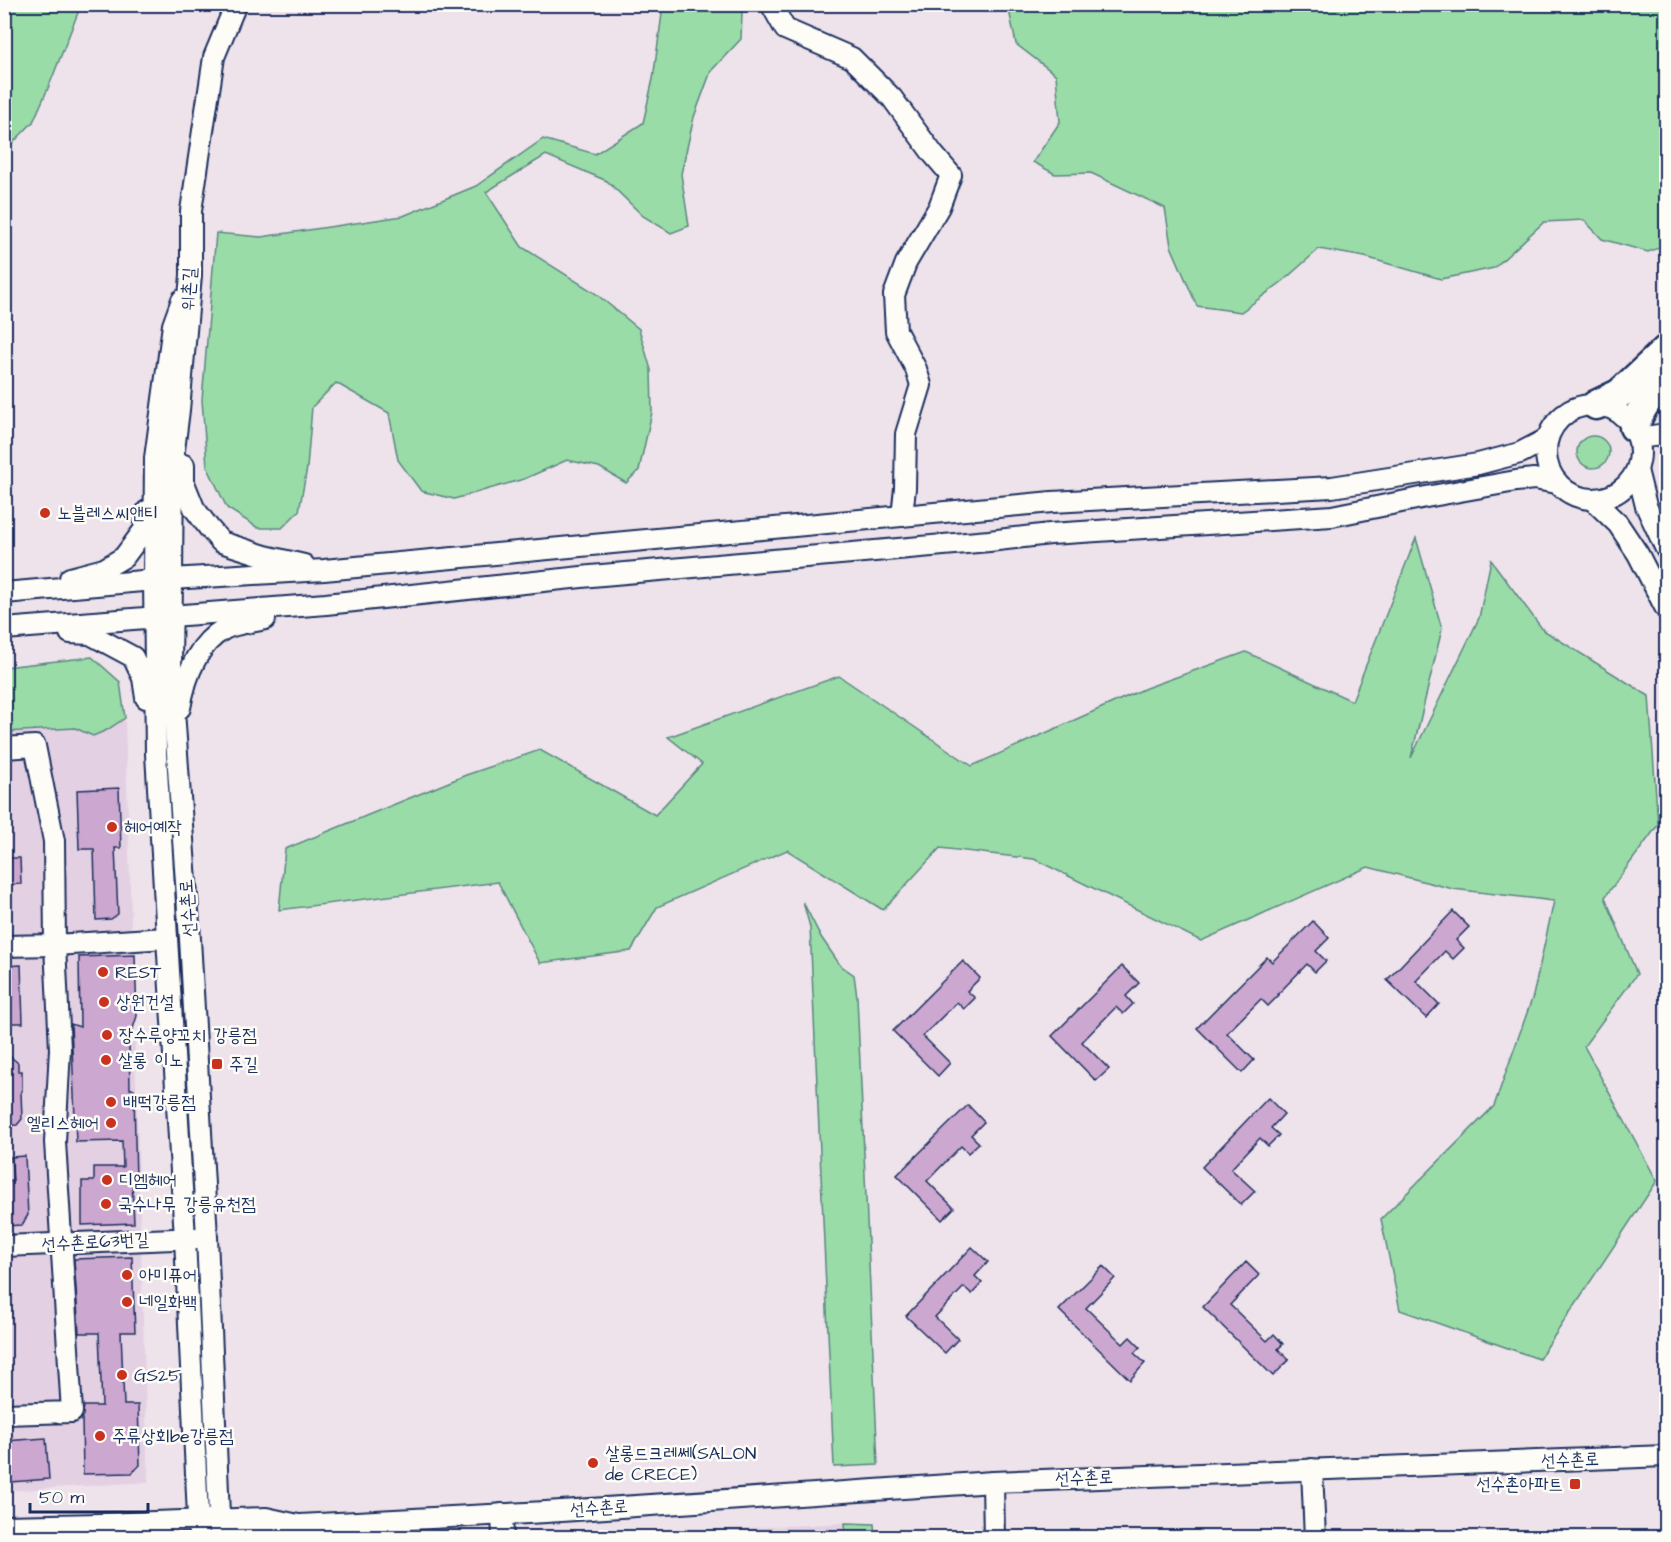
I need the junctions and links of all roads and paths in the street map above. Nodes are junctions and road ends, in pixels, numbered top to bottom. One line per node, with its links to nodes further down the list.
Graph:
1 (236, 4): 3 (street, 위촌길)
2 (771, 4): 15 (street)
3 (191, 275): 7 (street, 위촌길); 11 (street)
4 (1666, 350): 6 (highway)
5 (1666, 384): 8 (highway)
6 (1596, 405): 8 (street); 10 (street)
7 (179, 410): 17 (street); 18 (street, 위촌길)
8 (1636, 433): 9 (street); 12 (street)
9 (1666, 434)
10 (1547, 439): 13 (street); 15 (street)
11 (156, 458): 18 (street); 19 (street)
12 (1637, 470): 14 (street); 16 (street)
13 (1557, 483): 14 (street); 20 (street)
14 (1592, 499): 21 (street)
15 (902, 516): 17 (street)
16 (1666, 549)
17 (324, 570): 18 (street)
18 (163, 580): 19 (street); 22 (street, 선수촌로)
19 (8, 593)
20 (326, 604): 22 (street); 24 (street)
21 (1666, 609)
22 (164, 617): 23 (street); 24 (street, 선수촌로); 26 (street, 선수촌로)
23 (12, 629): 26 (street)
24 (176, 731): 30 (street, 선수촌로)
25 (4, 748): 28 (street)
26 (156, 754): 27 (street, 선수촌로)
27 (167, 938): 28 (street); 31 (street, 선수촌로)
28 (55, 945): 29 (street); 32 (street)
29 (4, 946)
30 (207, 1237): 31 (street, 선수촌로63번길); 41 (street, 선수촌로)
31 (185, 1238): 32 (street, 선수촌로63번길); 40 (street, 선수촌로)
32 (62, 1244): 33 (street, 선수촌로63번길); 34 (street)
33 (4, 1246)
34 (4, 1414)
35 (1666, 1456): 36 (street, 선수촌로)
36 (1312, 1469): 37 (street, 선수촌로); 44 (street)
37 (993, 1482): 38 (street, 선수촌로); 43 (street)
38 (502, 1514): 41 (street, 선수촌로); 42 (street)
39 (4, 1526): 40 (street)
40 (199, 1529): 41 (street, 선수촌로)
41 (220, 1531)
42 (503, 1538)
43 (994, 1538)
44 (1315, 1538)

